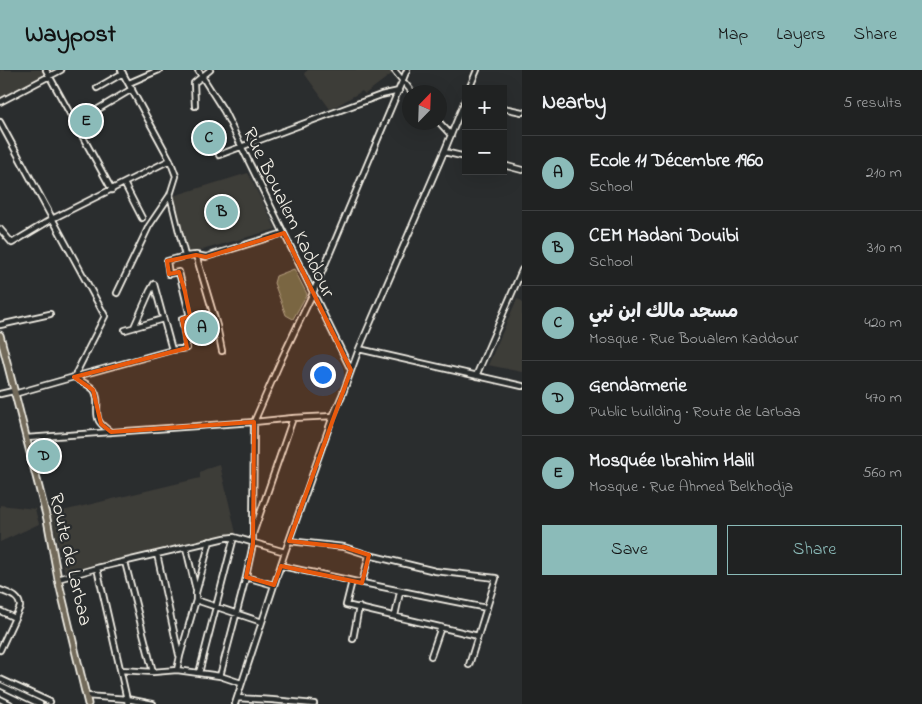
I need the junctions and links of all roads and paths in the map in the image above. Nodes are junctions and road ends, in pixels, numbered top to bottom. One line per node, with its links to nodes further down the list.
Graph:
1 (46, 70): 10 (street)
2 (61, 70): 10 (street)
3 (159, 70): 13 (street)
4 (198, 70): 11 (street, Rue Boualem Kaddour)
5 (210, 70): 11 (street)
6 (394, 70): 12 (street)
7 (407, 70): 12 (street)
8 (477, 70): 15 (street)
9 (122, 72): 13 (street); 16 (street)
10 (49, 76): 19 (street); 36 (street)
11 (202, 76): 20 (street); 28 (street, Rue Boualem Kaddour)
12 (402, 82): 14 (street); 18 (street)
13 (129, 83): 17 (street)
14 (405, 85)
15 (471, 85)
16 (97, 88)
17 (132, 89): 23 (street); 32 (street)
18 (399, 91): 28 (street); 46 (street)
19 (0, 102)
20 (196, 106)
21 (462, 109): 27 (street)
22 (507, 109): 24 (street)
23 (95, 111)
24 (522, 112)
25 (0, 122): 39 (street)
26 (446, 130): 27 (street)
27 (451, 135): 29 (street)
28 (241, 148): 30 (street); 41 (street, Rue Boualem Kaddour)
29 (444, 152): 31 (street); 53 (street)
30 (219, 156)
31 (462, 156)
32 (170, 160): 35 (street); 37 (street)
33 (507, 166): 34 (street)
34 (522, 170)
35 (124, 183): 36 (street); 38 (street)
36 (112, 190): 39 (street)
37 (170, 195): 43 (street); 45 (street)
38 (142, 218)
39 (52, 219): 40 (street); 58 (street)
40 (0, 229)
41 (284, 233): 42 (street); 46 (street, Rue Boualem Kaddour)
42 (196, 255): 43 (street); 55 (street)
43 (185, 256): 54 (street)
44 (522, 270): 57 (street)
45 (117, 293)
46 (313, 293): 56 (street, Rue Boualem Kaddour); 64 (street)
47 (50, 314): 49 (street)
48 (163, 319): 50 (street); 50 (street); 54 (street)
49 (0, 325)
50 (134, 327): 51 (street)
51 (125, 330)
52 (0, 335): 60 (main road, Route de Larbaa)
53 (360, 349): 56 (street); 57 (street)
54 (172, 350): 58 (street)
55 (222, 352)
56 (351, 370): 62 (street)
57 (476, 376): 59 (street)
58 (74, 377): 60 (street); 65 (street)
59 (522, 386)
60 (14, 392): 61 (street); 66 (main road, Route de Larbaa)
61 (0, 394)
62 (332, 416): 63 (street); 70 (street)
63 (294, 418): 64 (street); 67 (street)
64 (254, 422): 65 (street); 67 (street)
65 (111, 432): 66 (street)
66 (26, 438): 80 (main road, Route de Larbaa)
67 (253, 534): 71 (street)
68 (234, 537): 69 (street); 71 (street); 88 (street)
69 (210, 541): 72 (street); 86 (street)
70 (289, 541): 73 (street); 75 (street)
71 (253, 544): 73 (street); 79 (street)
72 (186, 548): 74 (street); 86 (street)
73 (285, 552): 77 (street)
74 (157, 554): 76 (street); 102 (street)
75 (369, 555): 82 (street); 90 (street)
76 (126, 562): 78 (street); 107 (street)
77 (281, 566): 81 (street); 83 (street)
78 (97, 568): 80 (street); 105 (street)
79 (246, 577): 83 (street); 92 (street)
80 (58, 579): 114 (main road, Route de Larbaa)
81 (352, 580): 82 (street); 89 (street)
82 (362, 583): 85 (street)
83 (274, 585): 95 (street)
84 (0, 590): 94 (street)
85 (400, 592): 90 (street); 93 (street)
86 (196, 593): 87 (street)
87 (196, 600): 88 (street); 102 (street)
88 (215, 607): 92 (street); 108 (street)
89 (359, 607): 93 (street); 100 (street)
90 (487, 608): 99 (street)
91 (0, 611): 94 (street)
92 (237, 613): 95 (street); 109 (street)
93 (395, 616): 96 (street)
94 (15, 618): 98 (street)
95 (262, 622): 111 (street)
96 (441, 627): 99 (street); 103 (street)
97 (0, 632): 98 (street)
98 (7, 636): 101 (street)
99 (478, 636): 104 (street)
100 (353, 639)
101 (0, 650)
102 (180, 656): 106 (street)
103 (430, 656)
104 (469, 665)
105 (121, 670): 107 (street); 118 (street)
106 (177, 670): 107 (street); 108 (street)
107 (152, 672)
108 (199, 673): 109 (street)
109 (220, 676): 111 (street)
110 (0, 679): 119 (street)
111 (241, 683): 116 (street)
112 (1, 686): 113 (street); 121 (street)
113 (0, 692)
114 (86, 696): 115 (street); 122 (main road, Route de Larbaa)
115 (118, 698): 118 (street); 123 (street)
116 (237, 698): 125 (street); 126 (street)
117 (0, 699): 120 (street)
118 (127, 701): 124 (street)
119 (50, 702)
120 (10, 704)
121 (40, 704)
122 (88, 704)
123 (118, 704)
124 (153, 704)
125 (235, 704)
126 (314, 704)

